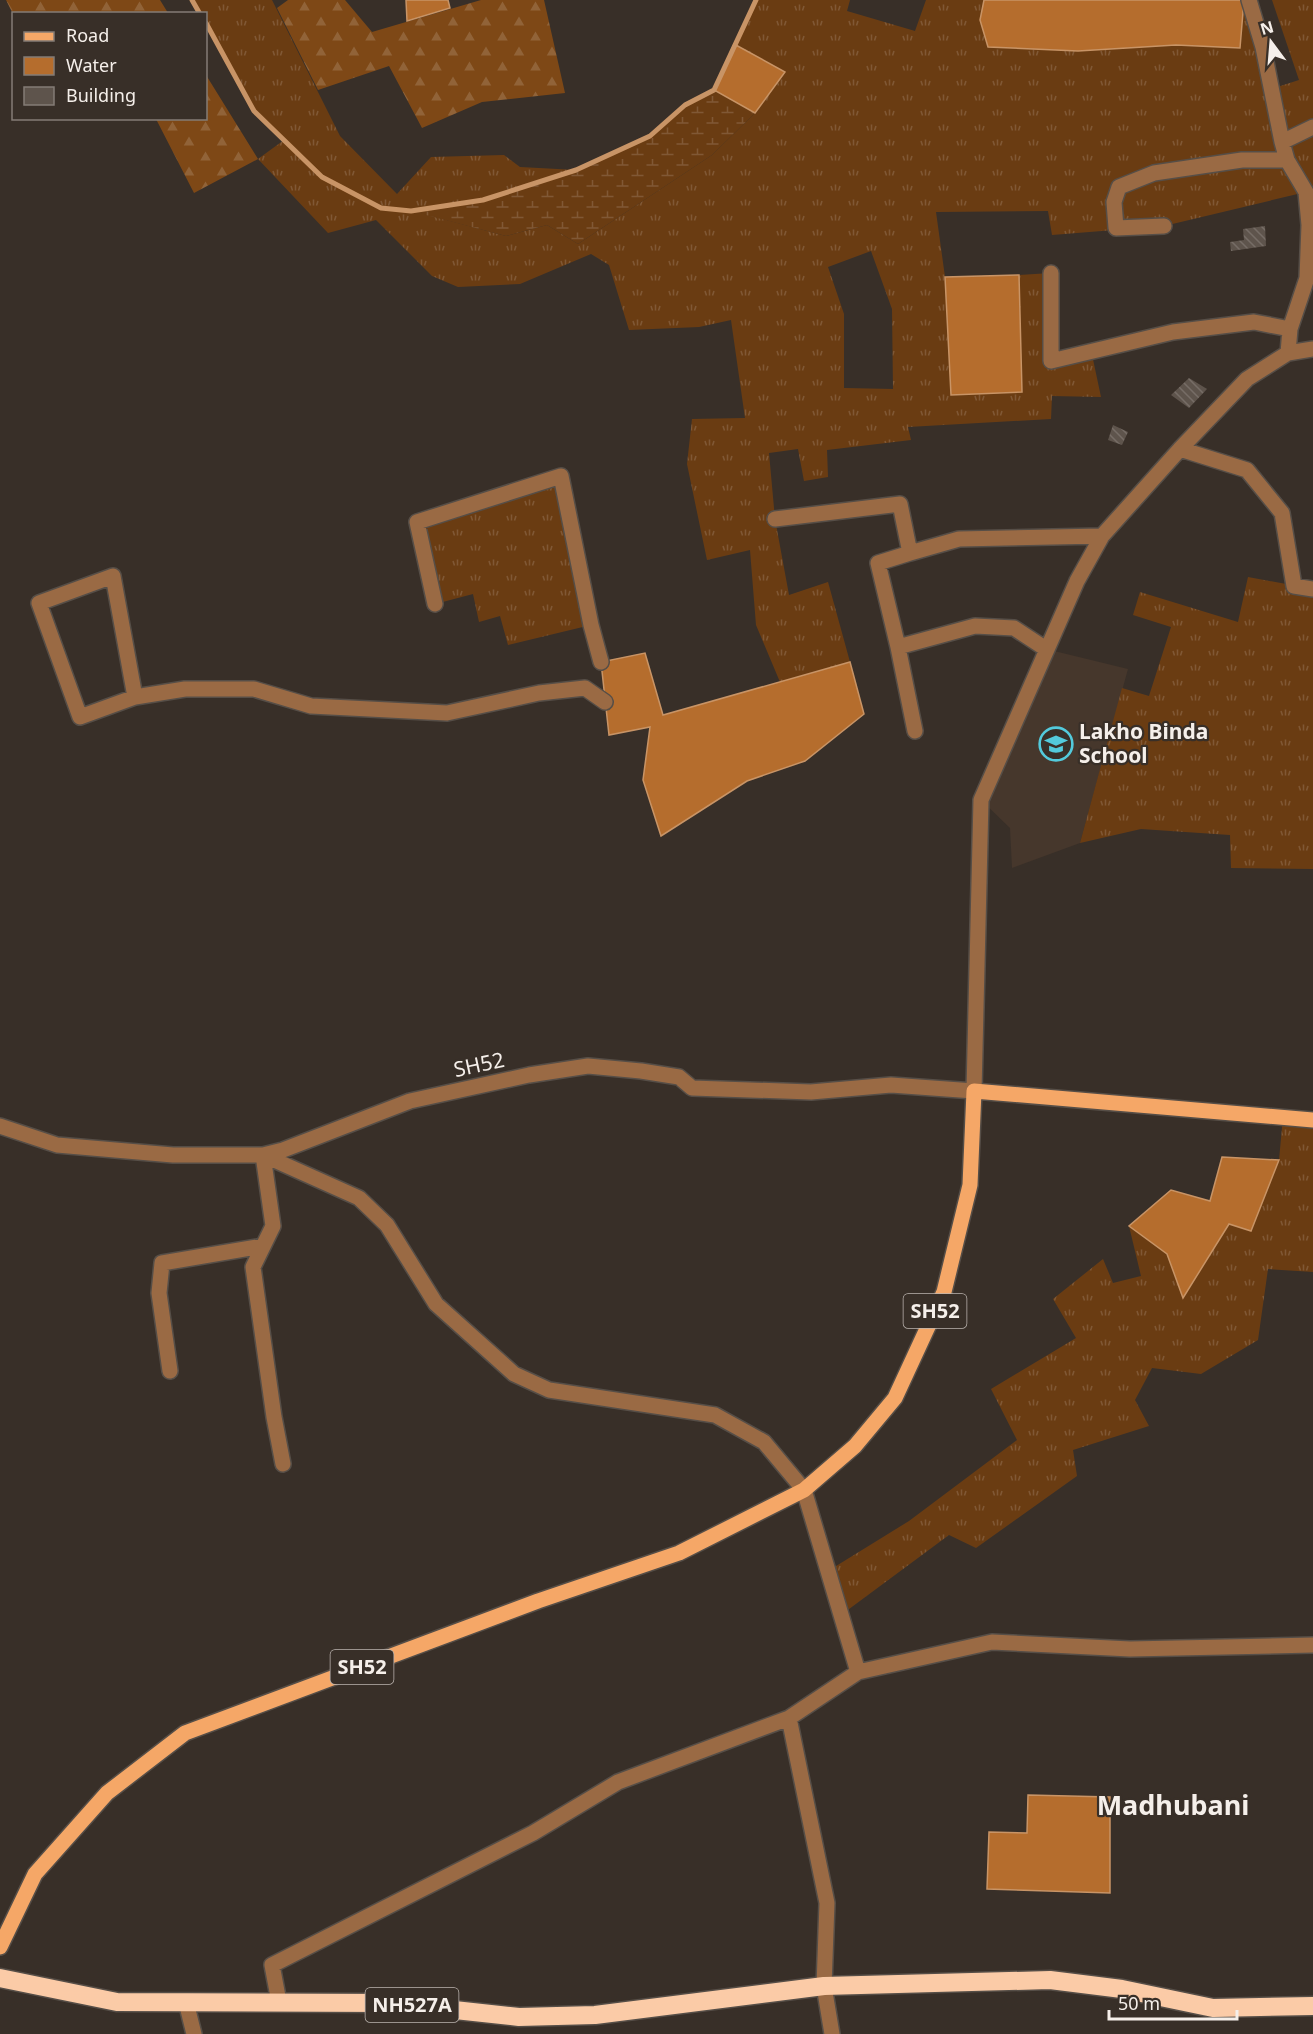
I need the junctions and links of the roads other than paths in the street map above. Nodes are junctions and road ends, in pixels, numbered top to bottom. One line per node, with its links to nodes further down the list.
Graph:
1 (1249, 0): 3 (street)
2 (1313, 127): 3 (street)
3 (1282, 142): 4 (street)
4 (1287, 160): 5 (street); 7 (street)
5 (1164, 226)
6 (1051, 273): 7 (street)
7 (1290, 329): 9 (street)
8 (1313, 350): 9 (street)
9 (1288, 353): 10 (street)
10 (1180, 449): 12 (street); 14 (street)
11 (775, 519): 13 (street)
12 (1102, 536): 13 (street); 17 (street)
13 (910, 553): 16 (street)
14 (1313, 590)
15 (435, 604): 18 (street)
16 (898, 647): 17 (street); 21 (street)
17 (1046, 649): 22 (street)
18 (601, 662)
19 (135, 697): 19 (street); 20 (street)
20 (605, 702)
21 (915, 731)
22 (974, 1091): 23 (main road, SH52 / SH52); 25 (street, SH52 / SH52); 29 (main road, SH52 / SH52)
23 (1313, 1120)
24 (0, 1126): 25 (street, SH52 / SH52)
25 (263, 1155): 26 (street); 29 (street)
26 (263, 1246): 27 (street); 28 (street)
27 (170, 1371)
28 (282, 1464)
29 (804, 1490): 31 (street); 33 (main road, SH52 / SH52)
30 (1313, 1645): 31 (street)
31 (858, 1672): 32 (street)
32 (789, 1718): 35 (street); 37 (street)
33 (0, 1947)
34 (0, 1978): 36 (highway, NH527A)
35 (825, 1986): 37 (highway, NH527A); 38 (highway, NH527A); 40 (street)
36 (186, 2002): 37 (highway, NH527A); 39 (street)
37 (279, 2002)
38 (1313, 2006)
39 (195, 2034)
40 (832, 2034)

